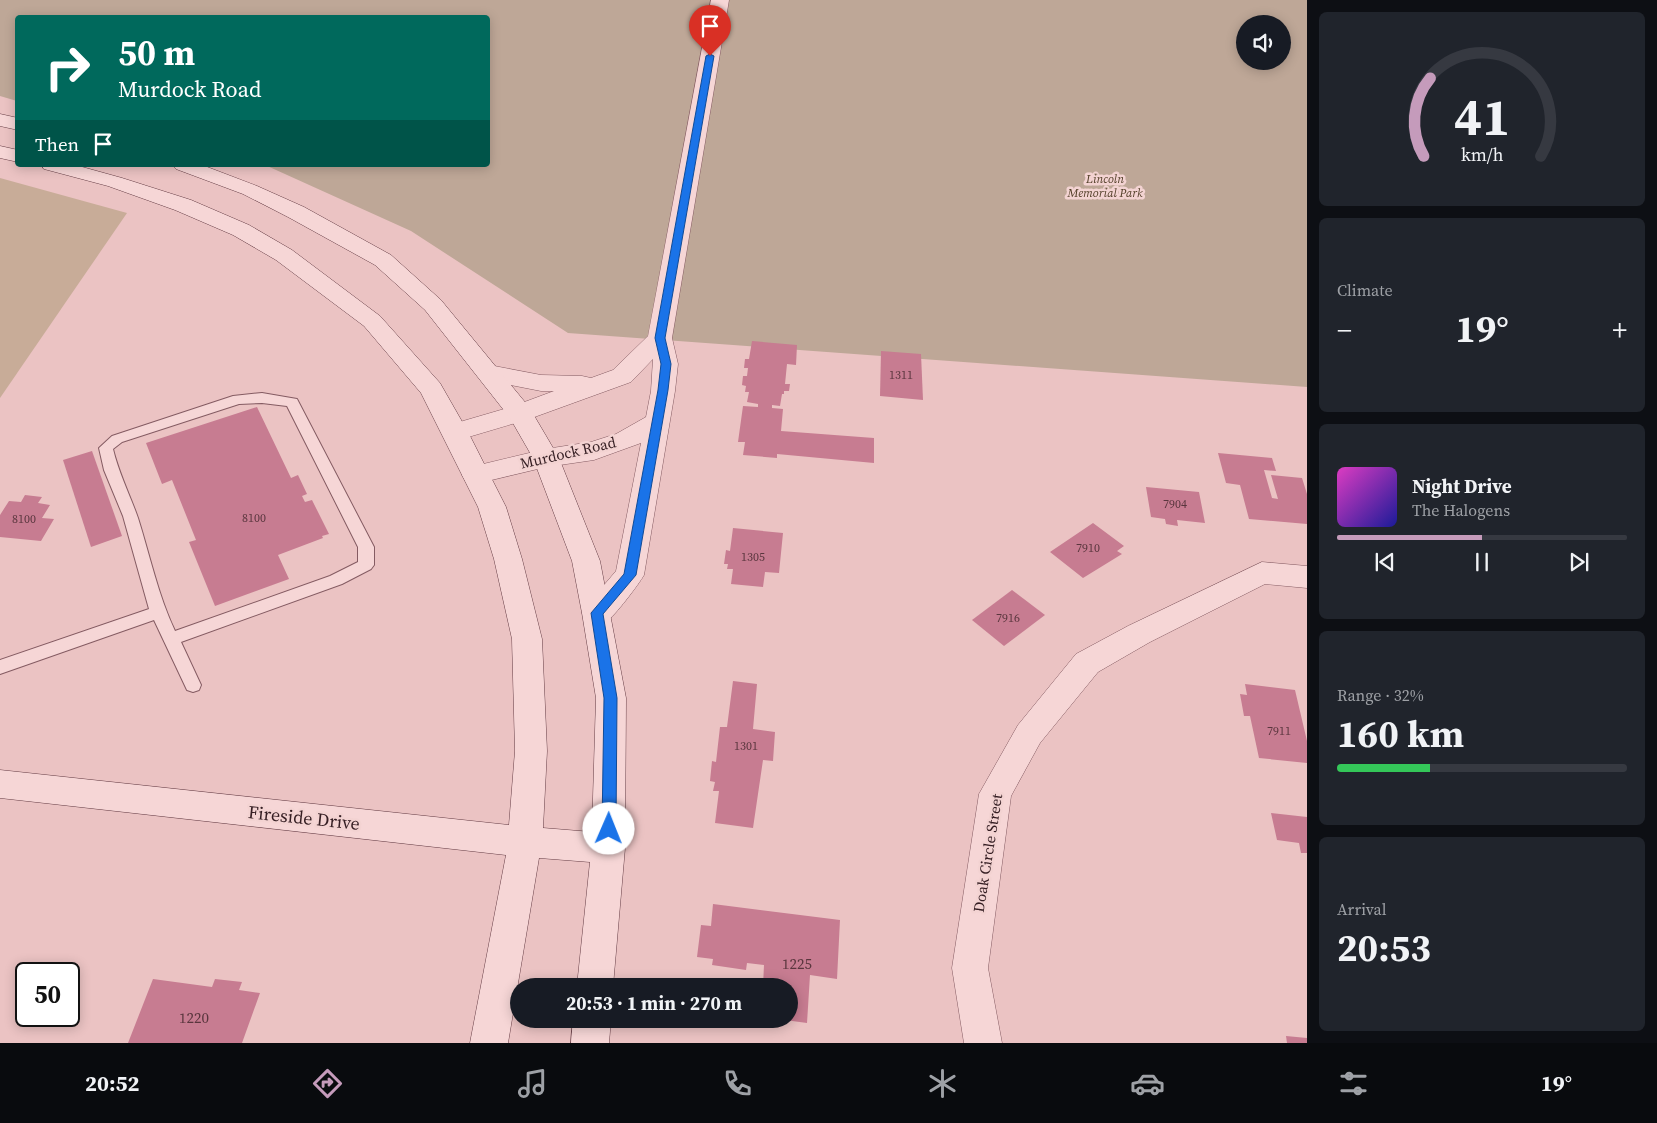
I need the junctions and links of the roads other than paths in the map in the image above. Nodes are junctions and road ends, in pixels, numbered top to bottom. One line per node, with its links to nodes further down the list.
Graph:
1 (720, 0): 8 (street)
2 (0, 120): 3 (street)
3 (15, 123)
4 (0, 152): 5 (street)
5 (15, 155)
6 (59, 167): 15 (street)
7 (188, 167): 9 (street)
8 (660, 338): 10 (street); 12 (street)
9 (488, 374): 11 (street); 13 (street)
10 (622, 376): 11 (street); 12 (street)
11 (596, 385): 13 (street)
12 (663, 390): 14 (street)
13 (520, 413): 15 (street); 16 (street)
14 (658, 422): 16 (street, Murdock Road); 20 (street)
15 (455, 432): 17 (street)
16 (546, 458): 17 (street, Murdock Road); 20 (street)
17 (475, 475): 25 (street)
18 (1307, 577): 31 (street, Doak Circle Street)
19 (158, 612): 21 (lane); 21 (lane); 22 (lane)
20 (597, 613): 26 (street)
21 (171, 639): 23 (lane)
22 (0, 667)
23 (193, 685)
24 (0, 784): 25 (street, Fireside Drive)
25 (525, 842): 26 (street, Fireside Drive); 29 (street)
26 (608, 848): 27 (street)
27 (596, 978)
28 (591, 1028): 30 (street)
29 (489, 1043)
30 (590, 1043)
31 (983, 1043)

